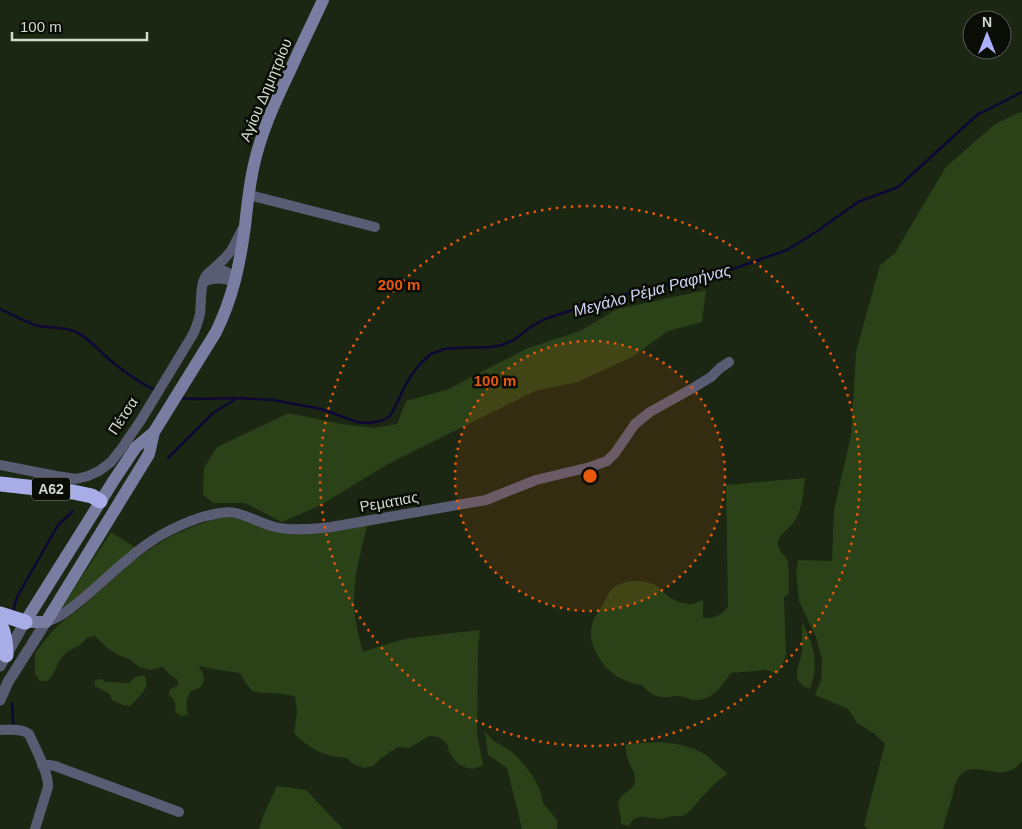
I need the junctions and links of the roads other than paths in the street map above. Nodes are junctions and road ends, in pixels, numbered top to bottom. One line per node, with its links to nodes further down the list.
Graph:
1 (323, 0): 2 (main road, Αγίου Δημητρίου)
2 (249, 195): 3 (main road, Αγίου Δημητρίου); 4 (street)
3 (245, 225): 5 (street); 6 (main road, Πέτσα)
4 (375, 227)
5 (205, 278): 6 (street); 9 (street, Πέτσα)
6 (235, 282): 8 (main road, Πέτσα)
7 (729, 362): 15 (street, Ρεματιας)
8 (154, 432): 11 (main road, Πέτσα); 12 (main road, Πέτσα)
9 (0, 465)
10 (0, 484): 11 (highway, Α62)
11 (100, 501): 12 (main road); 14 (main road, Πέτσα)
12 (115, 510): 15 (main road, Πέτσα)
13 (0, 614): 14 (highway)
14 (25, 622): 15 (main road); 17 (street)
15 (46, 622): 18 (street)
16 (0, 624): 17 (highway)
17 (3, 660)
18 (0, 700)
19 (0, 730): 20 (street)
20 (42, 765): 21 (street); 22 (street)
21 (179, 812)
22 (35, 829)

